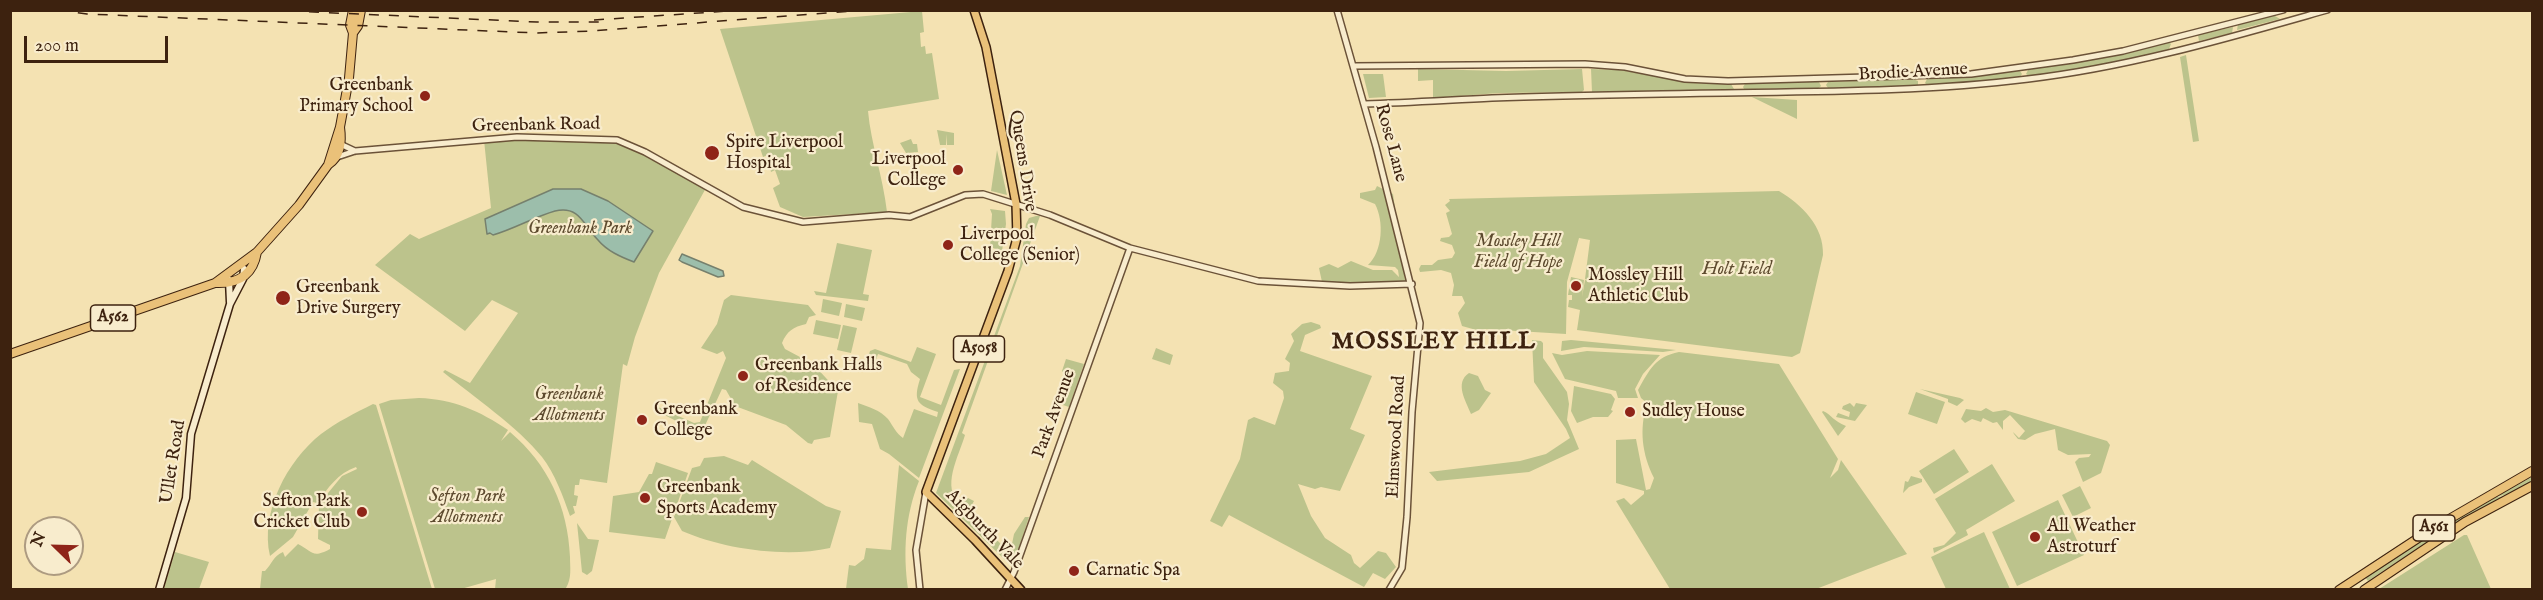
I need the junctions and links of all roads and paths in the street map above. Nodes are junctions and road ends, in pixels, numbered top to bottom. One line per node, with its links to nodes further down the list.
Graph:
1 (353, 10): 7 (highway, A562)
2 (362, 10): 7 (highway, A562)
3 (974, 10): 14 (main road, Queens Drive / A5058)
4 (1337, 10): 8 (street, Rose Lane)
5 (2283, 10): 8 (street, Brodie Avenue)
6 (2326, 11): 9 (street, Brodie Avenue)
7 (353, 33): 10 (highway, A562)
8 (1354, 66): 9 (street, Rose Lane)
9 (1365, 104): 22 (street, Rose Lane)
10 (338, 143): 11 (street); 12 (highway, A562); 13 (highway, A562)
11 (355, 151): 12 (street, Greenbank Road); 14 (street, Greenbank Road)
12 (336, 157): 13 (highway, A562)
13 (328, 165): 16 (highway, A562)
14 (1016, 204): 15 (street, Greenbank Road); 27 (main road, Queens Drive / A5058)
15 (1130, 248): 22 (street, Greenbank Road); 28 (street, Park Avenue)
16 (257, 252): 18 (highway, A562); 19 (highway, A562)
17 (244, 269): 19 (main road, Ullet Road)
18 (229, 273): 20 (highway, A562); 21 (main road, Ullet Road)
19 (243, 279): 21 (highway, A562); 23 (main road, Ullet Road)
20 (215, 283): 21 (highway, A562); 24 (highway, A562)
21 (230, 284): 23 (main road, Ullet Road)
22 (1412, 284): 33 (street, Elmswood Road)
23 (230, 304): 29 (main road, Ullet Road)
24 (10, 354)
25 (2532, 471): 34 (highway, A561)
26 (2532, 486): 35 (highway, A561)
27 (926, 492): 28 (main road, Aigburth Vale); 30 (street, Queens Drive)
28 (1011, 579): 31 (street, Park Avenue); 32 (main road, Aigburth Vale)
29 (159, 590)
30 (920, 590)
31 (1005, 590)
32 (1021, 590)
33 (1389, 590)
34 (2338, 590)
35 (2364, 590)

